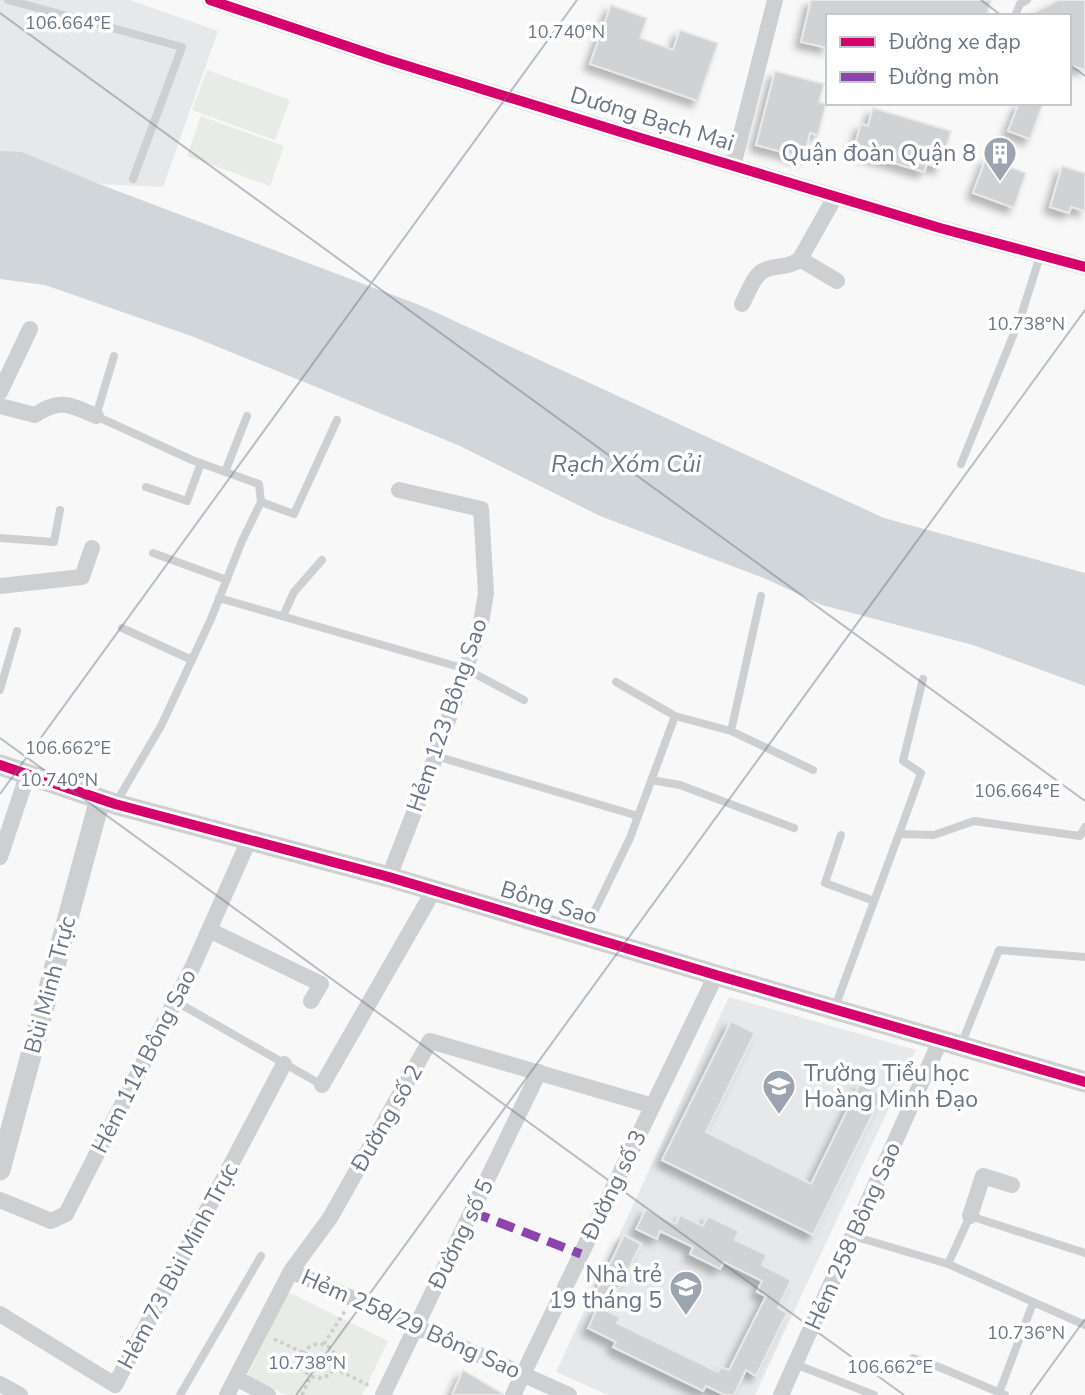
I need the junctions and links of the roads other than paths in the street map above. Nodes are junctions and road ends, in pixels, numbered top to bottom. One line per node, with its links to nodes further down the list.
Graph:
1 (8, 0): 8 (lane)
2 (210, 0): 5 (street, Dương Bạch Mai)
3 (775, 0): 7 (street)
4 (1027, 0): 6 (lane)
5 (237, 4): 7 (street, Dương Bạch Mai)
6 (1016, 14)
7 (733, 166): 9 (street, Dương Bạch Mai)
8 (133, 179)
9 (835, 197): 10 (street, Dương Bạch Mai); 11 (street)
10 (1040, 256): 12 (street, Dương Bạch Mai); 23 (lane)
11 (800, 259): 13 (street); 14 (street)
12 (1085, 267)
13 (837, 281)
14 (742, 304)
15 (30, 329): 17 (street)
16 (114, 356): 19 (lane)
17 (0, 392)
18 (0, 406): 19 (street)
19 (96, 416): 22 (lane)
20 (247, 416): 24 (lane)
21 (337, 420): 27 (lane)
22 (201, 463): 24 (lane); 25 (lane)
23 (961, 464)
24 (225, 472): 27 (lane)
25 (146, 487)
26 (399, 490): 41 (street, Hẻm 123 Bông Sao)
27 (261, 502): 33 (lane)
28 (60, 510): 29 (lane)
29 (0, 538)
30 (92, 548): 34 (street)
31 (153, 553): 33 (lane)
32 (322, 560): 37 (lane)
33 (227, 580): 36 (lane)
34 (0, 586)
35 (761, 596): 47 (lane)
36 (219, 598): 37 (lane); 40 (lane)
37 (283, 616): 41 (lane)
38 (122, 628): 40 (lane)
39 (17, 631): 44 (lane)
40 (192, 660): 53 (lane)
41 (466, 669): 45 (lane); 48 (street, Hẻm 123 Bông Sao)
42 (923, 679): 57 (lane)
43 (616, 682): 46 (lane)
44 (0, 690)
45 (523, 700)
46 (675, 716): 47 (lane); 52 (lane)
47 (731, 731): 50 (lane)
48 (436, 756): 54 (lane); 61 (street, Hẻm 123 Bông Sao)
49 (0, 765): 51 (street, Bông Sao)
50 (813, 770)
51 (28, 773): 53 (street, Bông Sao); 60 (street)
52 (652, 780): 54 (lane); 56 (lane)
53 (108, 801): 59 (street, Bông Sao); 77 (street, Bùi Minh Trực)
54 (638, 816): 65 (lane)
55 (1085, 827): 57 (lane)
56 (794, 828)
57 (899, 834): 63 (lane)
58 (841, 835): 63 (lane)
59 (249, 840): 61 (street, Bông Sao); 64 (street, Hẻm 114 Bông Sao)
60 (0, 857)
61 (389, 877): 62 (street, Bông Sao)
62 (434, 890): 65 (street, Bông Sao); 75 (street)
63 (874, 901): 70 (lane)
64 (209, 930): 68 (street, Hẻm 114 Bông Sao); 69 (street)
65 (583, 935): 67 (street, Bông Sao)
66 (1085, 957): 71 (lane)
67 (716, 975): 70 (street, Bông Sao); 76 (street, Đường số 3)
68 (175, 1001): 72 (lane); 80 (street, Hẻm 114 Bông Sao)
69 (311, 1001)
70 (834, 1008): 71 (street, Bông Sao)
71 (951, 1042): 74 (street, Bông Sao); 82 (street, Hẻm 258 Bông Sao)
72 (284, 1064): 75 (lane); 96 (street, Hẻm 73 Bùi Minh Trực)
73 (538, 1072): 76 (street, Đường số 2); 86 (street, Đường số 2); 90 (street, Đường số 5)
74 (1085, 1082)
75 (322, 1085)
76 (653, 1106): 93 (street, Đường số 3)
77 (4, 1142): 78 (street, Bùi Minh Trực)
78 (0, 1170)
79 (1012, 1185): 81 (street)
80 (0, 1200)
81 (970, 1216): 83 (lane); 85 (lane)
82 (853, 1236): 85 (lane); 92 (street, Hẻm 258 Bông Sao)
83 (1085, 1253)
84 (261, 1256): 100 (lane)
85 (948, 1264): 87 (lane)
86 (292, 1270): 90 (street, Hẻm 258/29 Bông Sao); 94 (street, Đường số 2)
87 (1033, 1303): 89 (lane); 98 (lane)
88 (0, 1314): 96 (street, Hẻm 73 Bùi Minh Trực)
89 (1085, 1325)
90 (417, 1327): 93 (street, Hẻm 258/29 Bông Sao); 97 (street, Đường số 5)
91 (913, 1358): 98 (lane)
92 (795, 1364): 105 (street, Hẻm 258 Bông Sao); 106 (lane)
93 (523, 1374): 103 (street, Đường số 3); 104 (street, Hẻm 258/29 Bông Sao)
94 (236, 1378): 101 (street, Đường số 2); 102 (street)
95 (0, 1384): 99 (street)
96 (113, 1390)
97 (384, 1394)
98 (1002, 1394)
99 (20, 1395)
100 (180, 1395)
101 (227, 1395)
102 (268, 1395)
103 (513, 1395)
104 (569, 1395)
105 (781, 1395)
106 (874, 1395)

